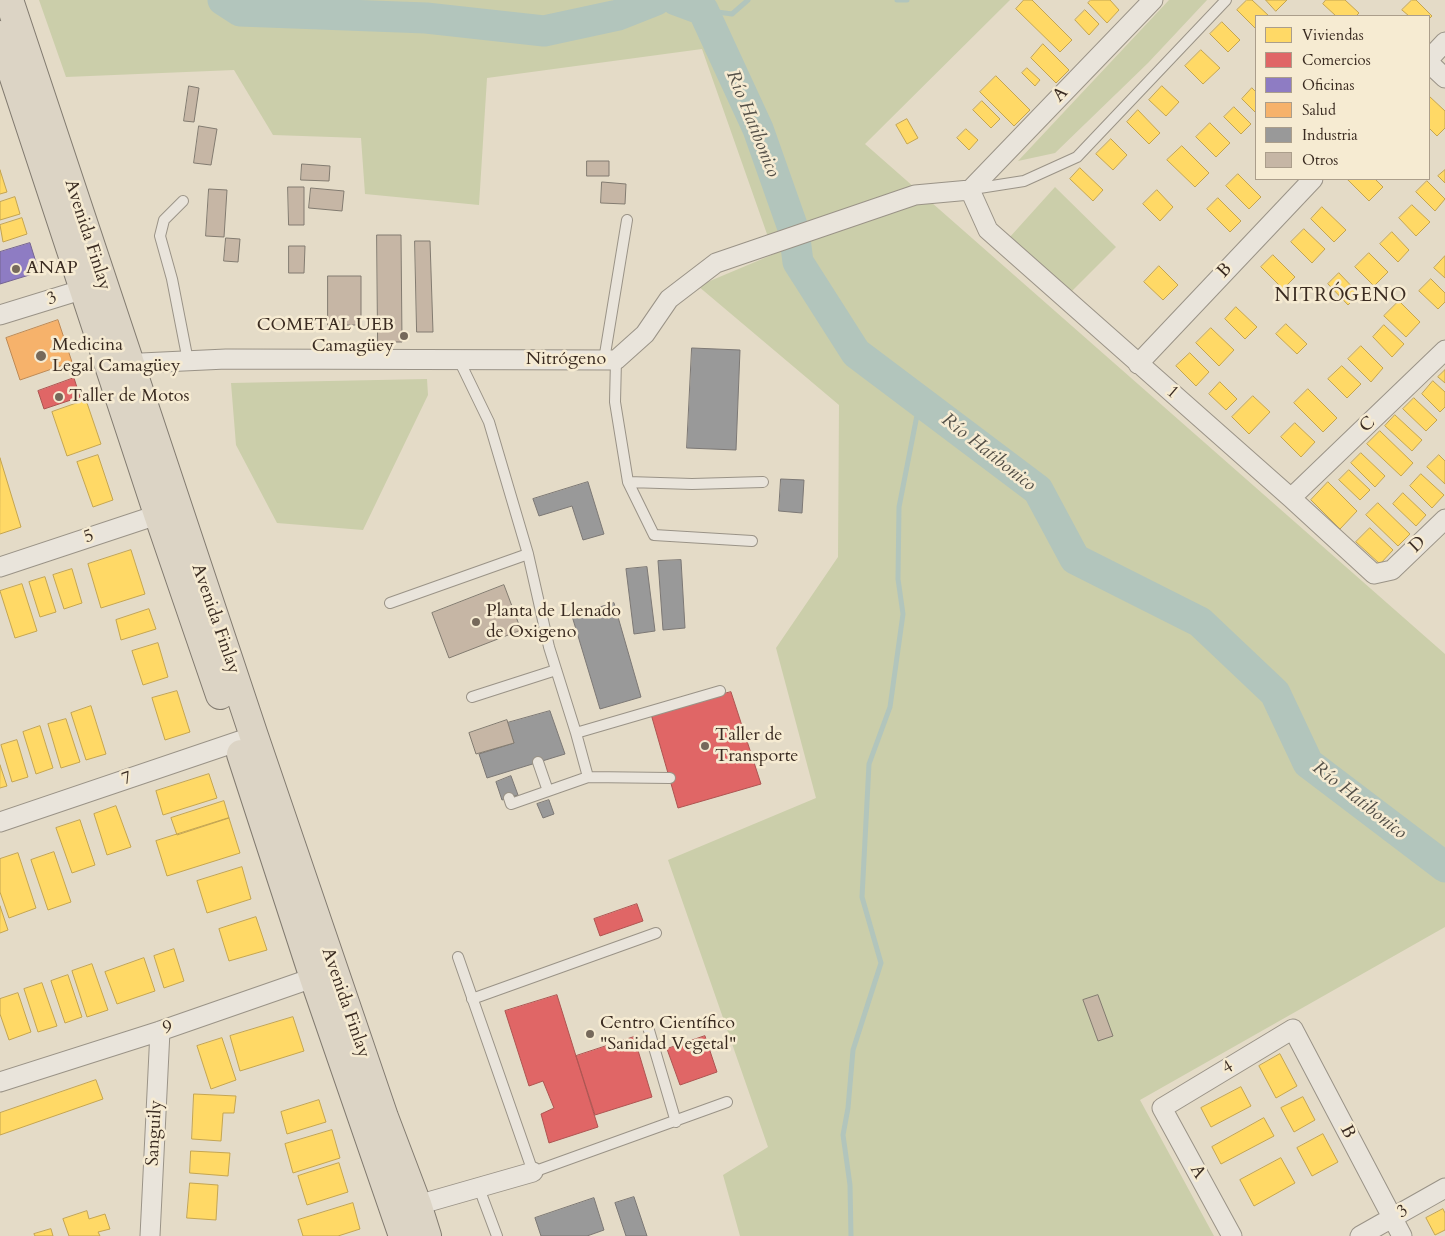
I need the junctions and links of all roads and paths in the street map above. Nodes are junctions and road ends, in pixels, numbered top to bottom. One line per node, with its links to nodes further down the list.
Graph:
1 (8, 0): 5 (main road, Avenida Finlay)
2 (1153, 0): 10 (street, A)
3 (1226, 0): 10 (lane)
4 (1445, 42): 6 (street)
5 (8, 48): 13 (main road, Avenida Finlay)
6 (1430, 58)
7 (1430, 65): 8 (street)
8 (1445, 78)
9 (1312, 180): 20 (street, B)
10 (970, 190): 17 (street, Nitrógeno); 20 (street, 1)
11 (183, 201): 18 (lane)
12 (627, 220): 17 (lane)
13 (94, 286): 14 (street, 3); 19 (main road, Avenida Finlay)
14 (0, 315)
15 (1445, 350): 23 (street, C)
16 (459, 360): 17 (street, Nitrógeno); 18 (street, Nitrógeno); 27 (lane)
17 (610, 360): 21 (lane)
18 (188, 361): 19 (street, Nitrógeno)
19 (119, 364): 24 (main road, Avenida Finlay)
20 (1138, 364): 23 (street, 1)
21 (628, 482): 22 (lane); 26 (lane)
22 (763, 482)
23 (1291, 498): 29 (street, 1)
24 (168, 511): 28 (street, 5); 35 (main road, Avenida Finlay)
25 (1445, 519): 29 (street, D)
26 (752, 541)
27 (528, 554): 30 (lane); 31 (lane)
28 (0, 566)
29 (1392, 570)
30 (390, 603)
31 (556, 670): 33 (lane); 34 (lane)
32 (720, 691): 34 (lane)
33 (472, 697)
34 (576, 733): 37 (lane)
35 (246, 739): 41 (street, 7); 44 (main road, Avenida Finlay)
36 (538, 762): 39 (lane)
37 (588, 777): 38 (lane); 39 (lane)
38 (670, 778)
39 (548, 791): 40 (lane)
40 (509, 798)
41 (0, 822)
42 (656, 934): 45 (lane)
43 (458, 957): 45 (lane)
44 (324, 974): 48 (street, 9); 56 (main road, Avenida Finlay)
45 (472, 999): 53 (lane)
46 (648, 1027): 52 (lane)
47 (1293, 1028): 51 (street, 4); 57 (street, B)
48 (160, 1031): 49 (street, 9); 58 (street, Sanguily)
49 (0, 1082)
50 (727, 1102): 52 (lane)
51 (1162, 1108): 61 (street, A)
52 (676, 1122): 53 (lane)
53 (532, 1172): 54 (street)
54 (479, 1188): 56 (street); 60 (lane)
55 (1445, 1188): 57 (street, 3)
56 (406, 1217): 59 (main road, Avenida Finlay)
57 (1392, 1218): 62 (street, 3); 63 (street, B)
58 (150, 1236)
59 (427, 1236)
60 (497, 1236)
61 (1232, 1236)
62 (1360, 1236)
63 (1402, 1236)

